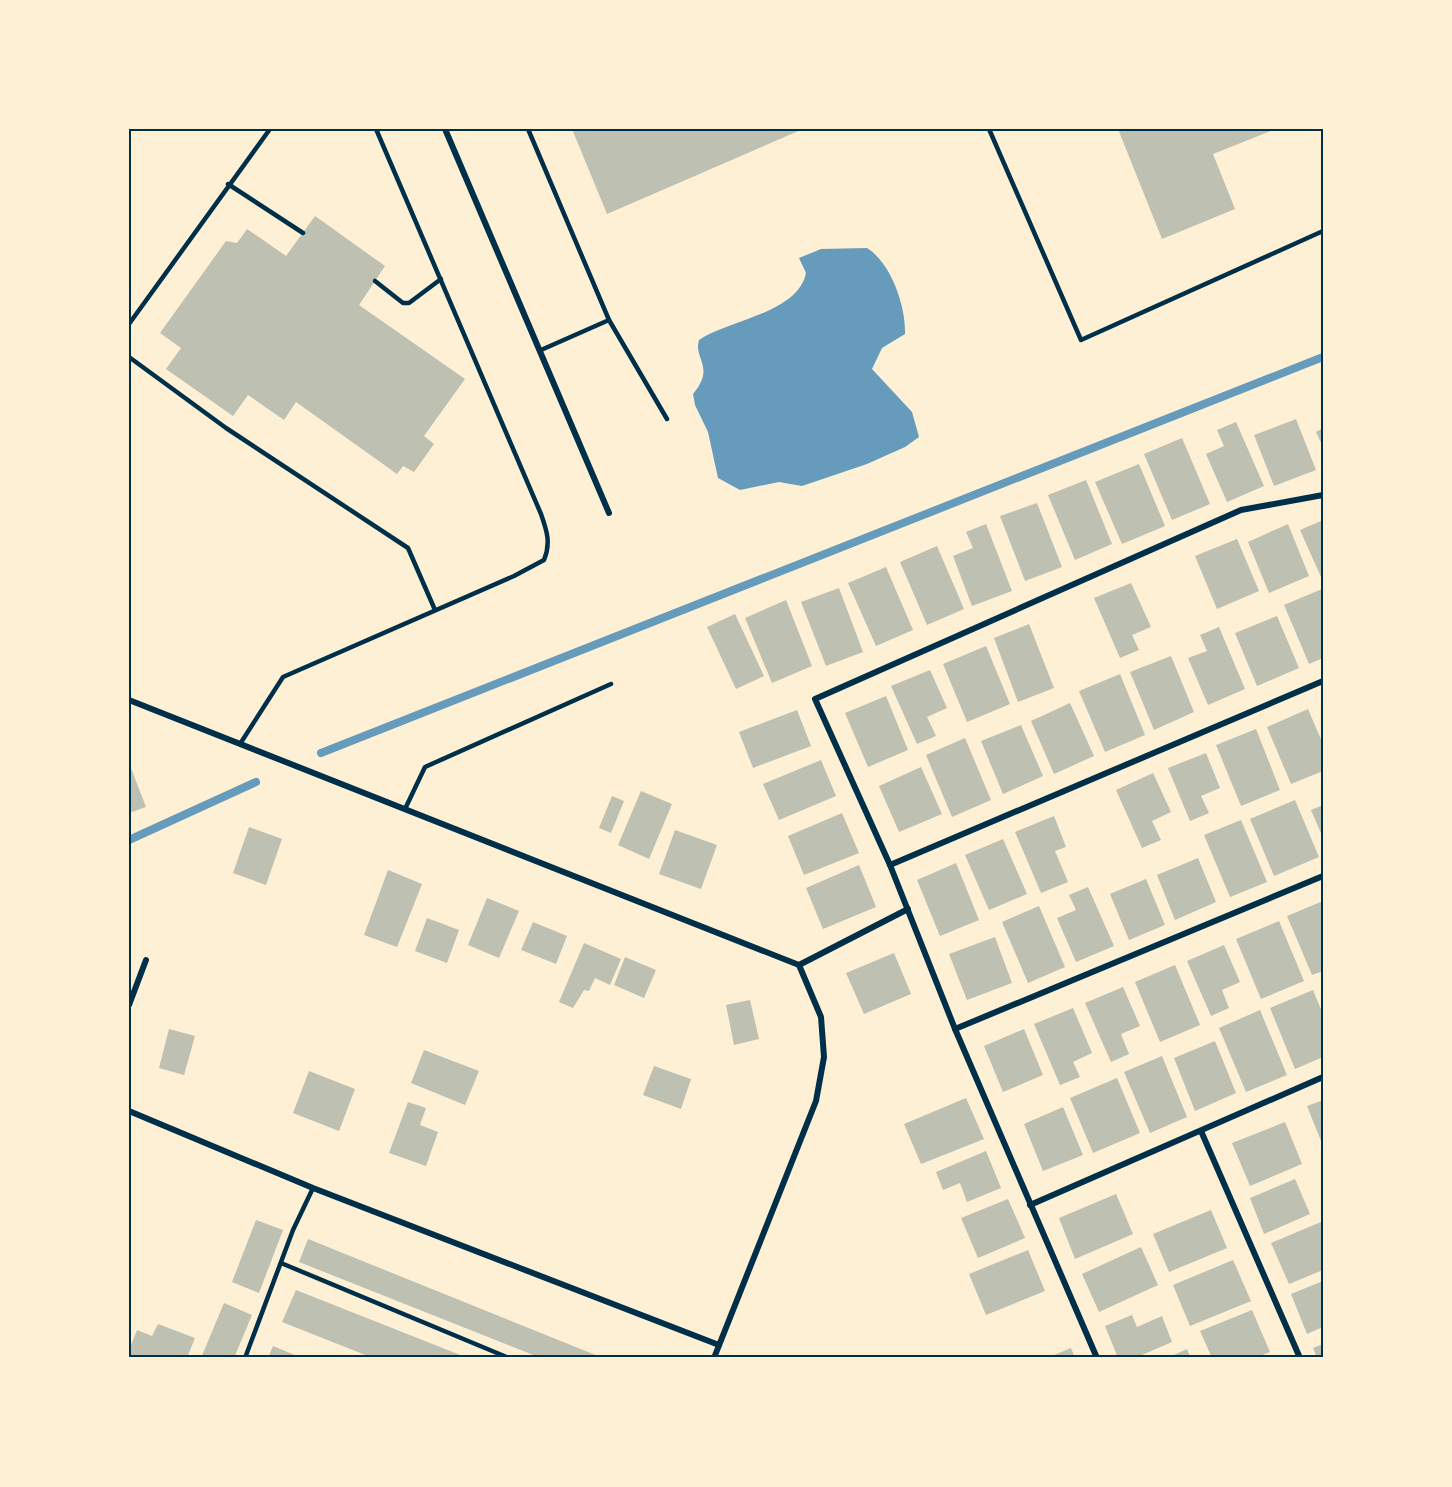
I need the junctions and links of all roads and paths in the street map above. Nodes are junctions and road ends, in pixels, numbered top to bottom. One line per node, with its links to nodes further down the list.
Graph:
1 (270, 129): 6 (lane)
2 (376, 129): 9 (lane)
3 (445, 129): 13 (street)
4 (528, 129): 11 (lane)
5 (989, 129): 7 (lane)
6 (228, 184): 8 (lane); 12 (lane)
7 (1323, 231)
8 (303, 233)
9 (441, 279): 10 (lane); 18 (lane)
10 (375, 281)
11 (609, 320): 13 (lane); 15 (lane)
12 (129, 324)
13 (541, 350): 17 (street)
14 (129, 357): 18 (lane)
15 (667, 419)
16 (1323, 495): 24 (street)
17 (609, 513)
18 (435, 610): 22 (lane)
19 (1323, 681): 24 (street)
20 (611, 684): 23 (lane)
21 (129, 700): 22 (street)
22 (240, 744): 23 (street)
23 (405, 809): 28 (street)
24 (890, 865): 26 (street)
25 (1323, 876): 30 (street)
26 (908, 909): 28 (street); 30 (street)
27 (146, 960): 29 (street)
28 (799, 965): 37 (street)
29 (129, 1005)
30 (955, 1029): 35 (street)
31 (1323, 1077): 33 (street)
32 (129, 1111): 34 (street)
33 (1201, 1131): 35 (street); 42 (street)
34 (313, 1188): 36 (lane); 37 (street)
35 (1030, 1205): 41 (street)
36 (281, 1263): 38 (lane); 39 (lane)
37 (719, 1345): 40 (street)
38 (245, 1358)
39 (509, 1358)
40 (714, 1358)
41 (1097, 1358)
42 (1300, 1358)

